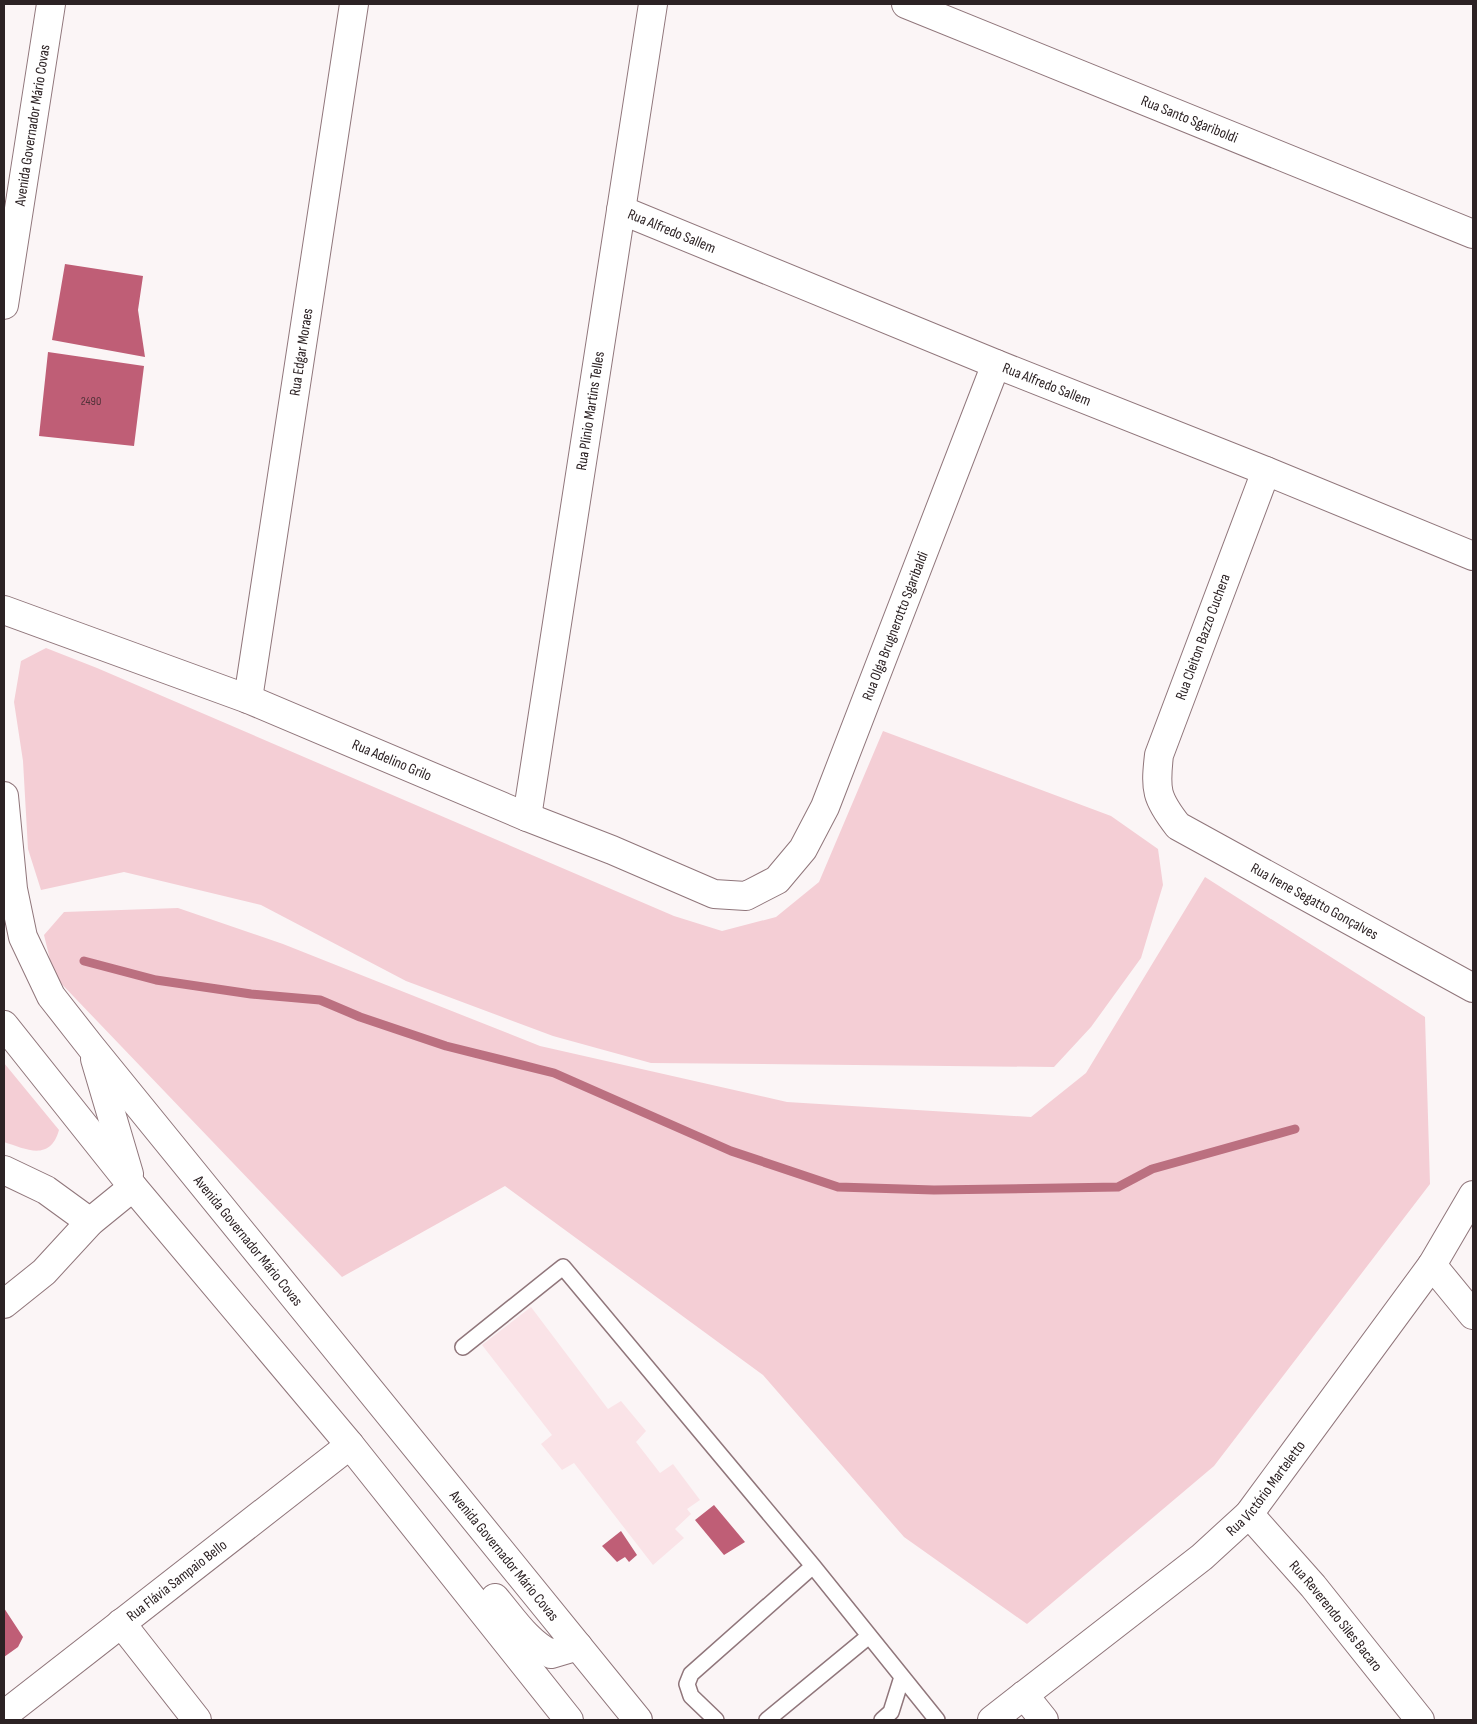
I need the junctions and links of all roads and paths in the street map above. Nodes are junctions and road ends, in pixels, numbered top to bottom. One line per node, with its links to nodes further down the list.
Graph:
1 (51, 4): 7 (street, Avenida Governador Mário Covas)
2 (354, 4): 12 (street, Rua Edgar Moraes)
3 (653, 4): 5 (street, Rua Plinio Martins Telles)
4 (906, 4): 6 (street, Rua Santo Sgariboldi)
5 (621, 210): 8 (street, Rua Alfredo Sallem); 15 (street, Rua Plinio Martins Telles)
6 (1473, 234)
7 (4, 305)
8 (996, 364): 9 (street, Rua Alfredo Sallem); 16 (street, Rua Olga Brugnerotto Sgaribaldi)
9 (1266, 470): 10 (street, Rua Alfredo Sallem); 14 (street, Rua Cleiton Bazzo Cuchera)
10 (1473, 556)
11 (4, 610): 12 (street, Rua Adelino Grilo)
12 (248, 700): 15 (street, Rua Adelino Grilo)
13 (4, 792): 19 (street, Avenida Governador Mário Covas)
14 (1163, 806): 17 (street, Rua Irene Segatto Gonçalves)
15 (527, 817): 16 (street, Rua Adelino Grilo)
16 (777, 880)
17 (1473, 988)
18 (4, 1025): 21 (street)
19 (91, 1047): 21 (street); 34 (street, Avenida Governador Mário Covas)
20 (4, 1170): 23 (street)
21 (133, 1187): 23 (street); 28 (street)
22 (1473, 1194): 24 (street, Rua Victório Marteletto)
23 (90, 1222): 25 (street)
24 (1432, 1265): 26 (street); 29 (street, Rua Victório Marteletto)
25 (4, 1304)
26 (1473, 1315)
27 (463, 1347): 31 (lane)
28 (350, 1445): 30 (street); 32 (street, Rua Flávia Sampaio Bello)
29 (1249, 1514): 36 (street, Rua Victório Marteletto); 47 (street, Rua Reverendo Siles Bacaro)
30 (415, 1527): 34 (street); 39 (street)
31 (813, 1566): 33 (lane); 41 (lane)
32 (121, 1623): 37 (street, Rua Flávia Sampaio Bello); 38 (street)
33 (869, 1636): 35 (lane); 42 (lane)
34 (578, 1646): 40 (street, Avenida Governador Mário Covas)
35 (902, 1677): 43 (lane); 44 (lane)
36 (1024, 1695): 45 (street, Rua Victório Marteletto); 46 (street)
37 (4, 1715)
38 (197, 1720)
39 (569, 1720)
40 (638, 1720)
41 (716, 1720)
42 (767, 1720)
43 (882, 1720)
44 (937, 1720)
45 (992, 1720)
46 (1044, 1720)
47 (1420, 1720)

